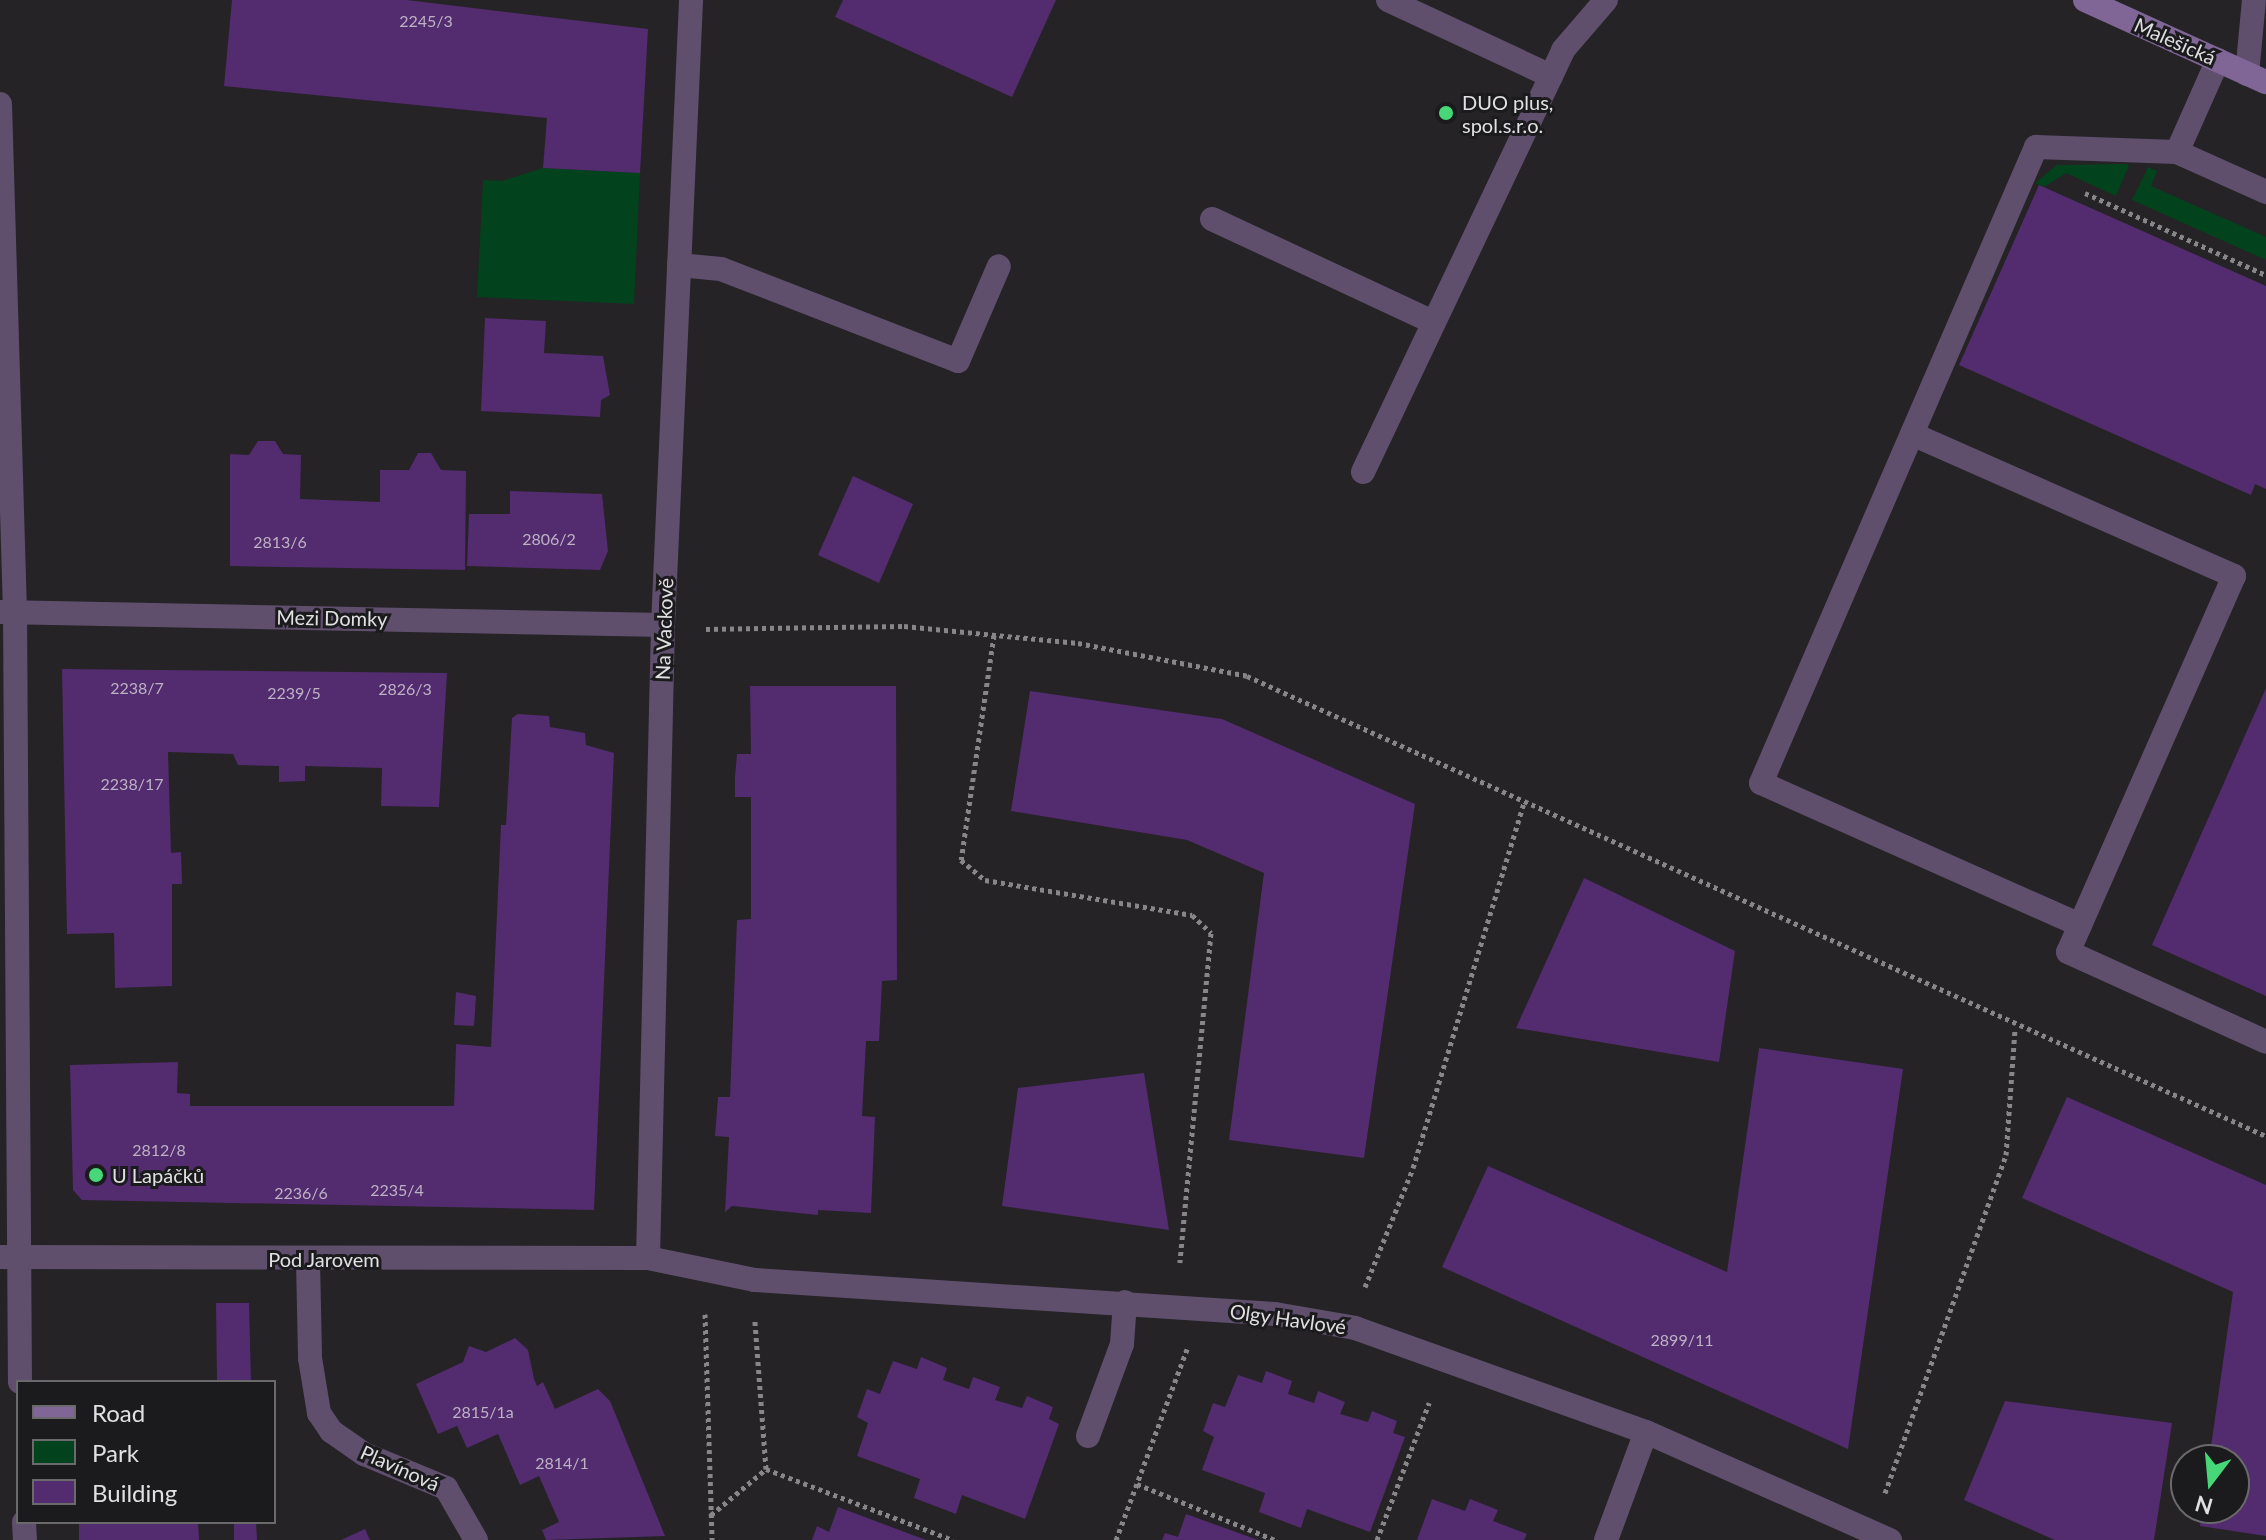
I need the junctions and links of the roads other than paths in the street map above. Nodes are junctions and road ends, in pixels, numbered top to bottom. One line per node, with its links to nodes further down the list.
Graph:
1 (691, 0): 13 (street, Na Vackově)
2 (1388, 0): 7 (street)
3 (1606, 0): 7 (street)
4 (2085, 0): 6 (street, Malešická)
5 (2254, 0): 8 (street)
6 (2218, 60): 8 (street, Malešická); 10 (street)
7 (1551, 76): 15 (street)
8 (2256, 78)
9 (0, 104): 18 (street)
10 (2177, 152): 11 (street); 16 (street)
11 (2266, 192)
12 (1212, 219): 15 (street)
13 (679, 265): 14 (street); 19 (street, Na Vackově)
14 (999, 266)
15 (1433, 322): 17 (street)
16 (1912, 434): 20 (street); 20 (street)
17 (1363, 472)
18 (7, 612): 19 (street, Mezi Domky); 22 (street)
19 (663, 625): 23 (street, Na Vackově)
20 (2080, 925): 21 (street)
21 (2266, 1042)
22 (9, 1257): 24 (street, Pod Jarovem); 26 (street)
23 (648, 1258): 24 (street, Pod Jarovem); 25 (street, Olgy Havlové)
24 (308, 1260): 30 (street, Plavínová)
25 (1125, 1302): 27 (street, Olgy Havlové); 28 (street)
26 (20, 1380)
27 (1646, 1432): 29 (street, Olgy Havlové); 31 (street)
28 (1088, 1436)
29 (1884, 1539)
30 (476, 1540)
31 (1606, 1540)

